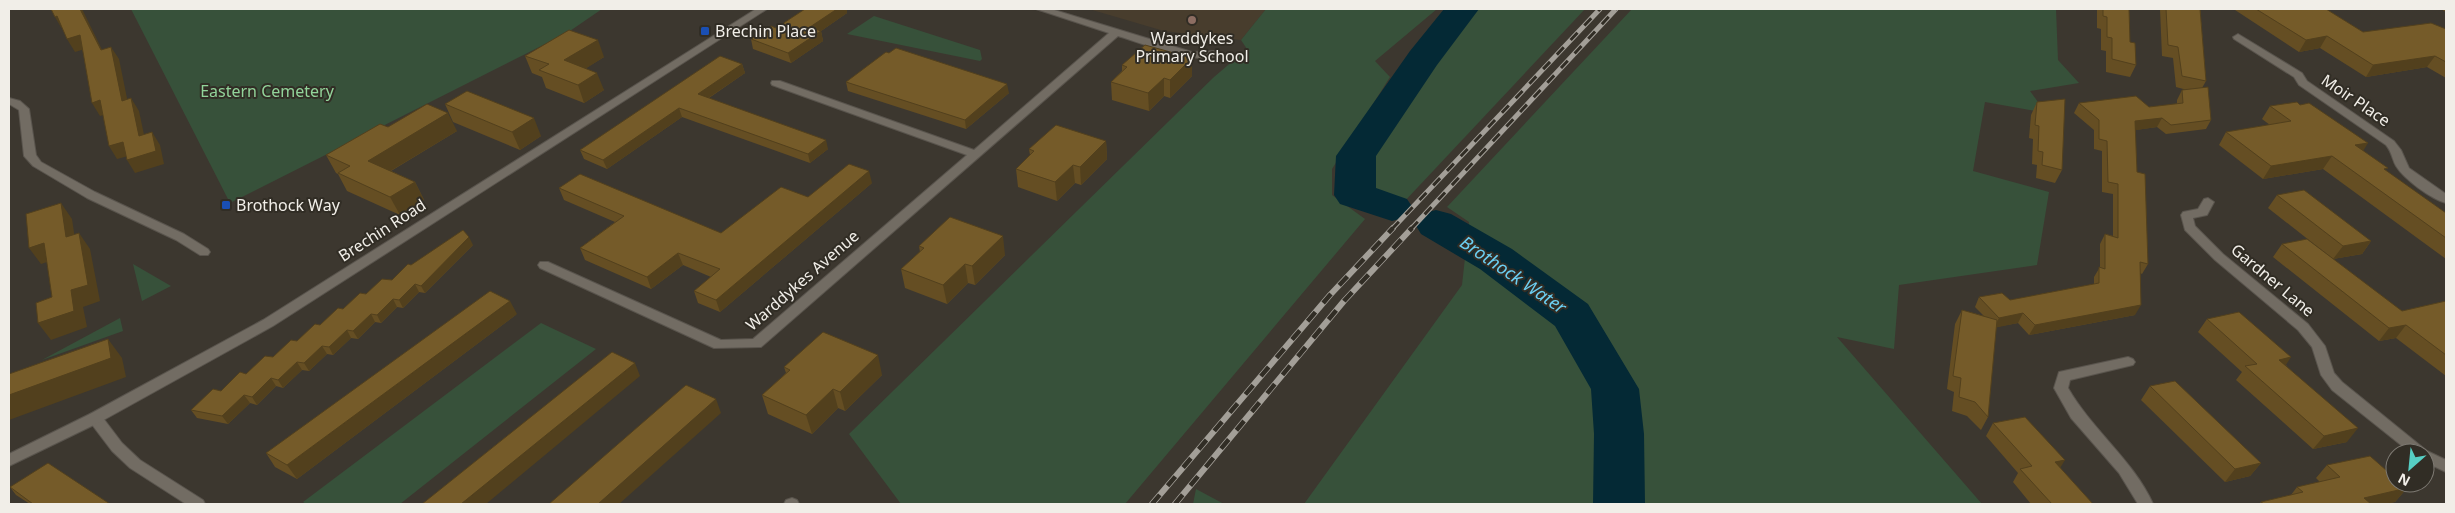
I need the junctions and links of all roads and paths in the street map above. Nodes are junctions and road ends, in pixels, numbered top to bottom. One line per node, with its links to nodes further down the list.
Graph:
1 (762, 9): 14 (street, Brechin Road)
2 (1041, 9): 3 (street)
3 (1117, 32): 5 (street); 8 (street, Warddykes Avenue)
4 (2238, 37): 9 (street, Moir Place)
5 (1214, 54)
6 (776, 83): 8 (street)
7 (9, 101): 11 (street)
8 (977, 154): 12 (street, Warddykes Avenue)
9 (2446, 200)
10 (2208, 202): 15 (street, Gardner Lane)
11 (204, 252)
12 (544, 265)
13 (2128, 362): 18 (street)
14 (94, 418): 16 (street, Brechin Road); 17 (street)
15 (2408, 443)
16 (9, 460)
17 (198, 504)
18 (2146, 504)

